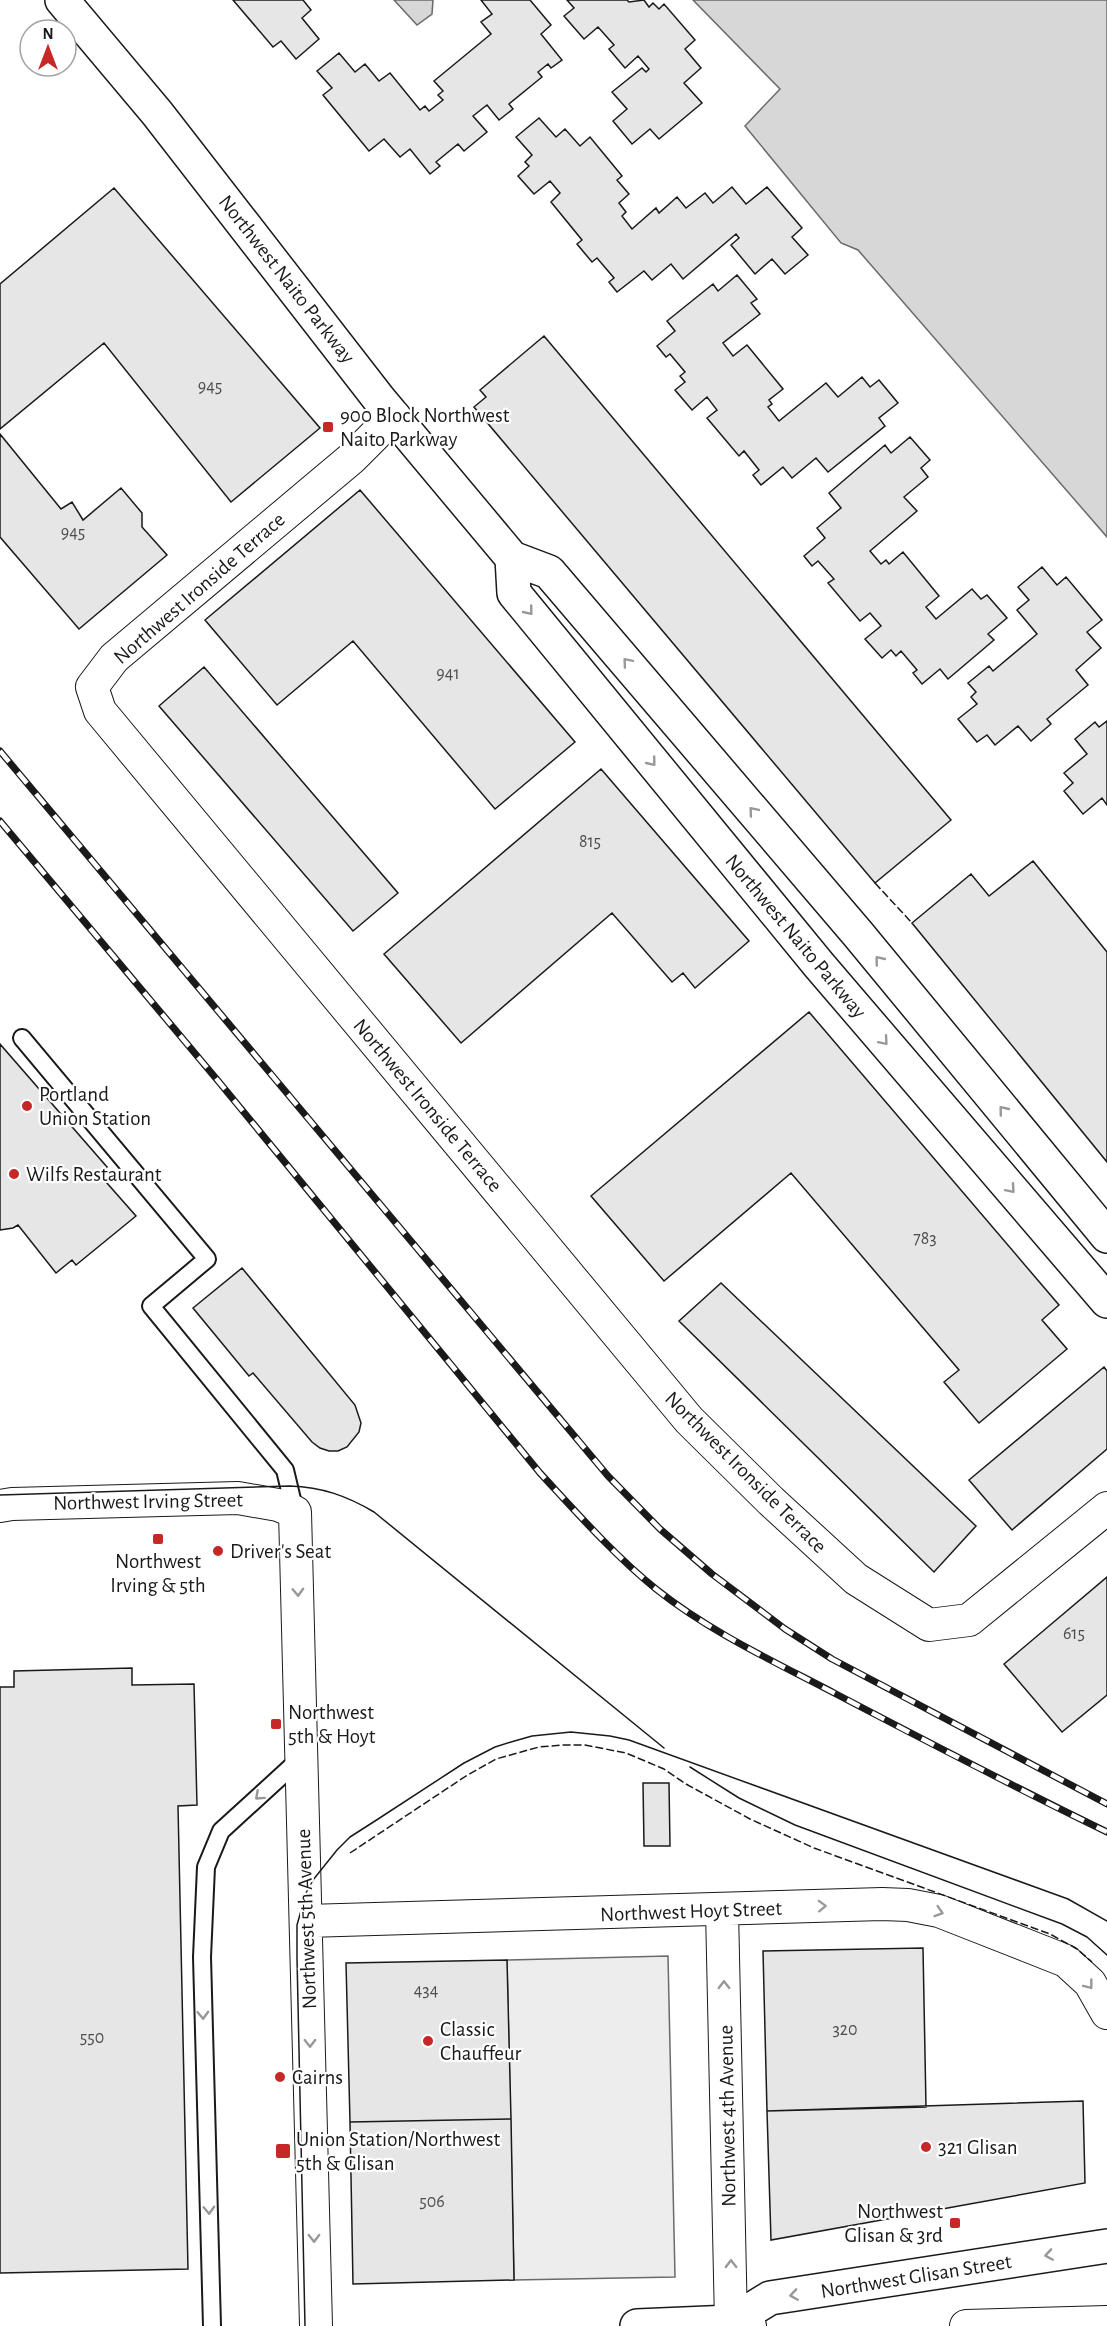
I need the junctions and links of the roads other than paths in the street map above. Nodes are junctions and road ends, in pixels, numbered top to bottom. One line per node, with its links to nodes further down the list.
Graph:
1 (62, 0): 2 (main road, Northwest Naito Parkway)
2 (394, 416): 3 (main road, Northwest Naito Parkway); 8 (street, Northwest Ironside Terrace)
3 (512, 558): 5 (main road, Northwest Naito Parkway, one-way to 3); 6 (main road, Northwest Naito Parkway, one-way to 6)
4 (22, 1038): 9 (lane)
5 (1107, 1236)
6 (1107, 1301)
7 (0, 1506): 9 (street, Northwest Irving Street)
8 (1107, 1508)
9 (295, 1512): 10 (street, Northwest 5th Avenue, one-way to 10)
10 (303, 1756): 12 (street, Northwest 5th Avenue); 17 (lane, one-way to 17)
11 (722, 1910): 12 (street, Northwest Hoyt Street); 13 (street, Northwest Hoyt Street, one-way to 13); 16 (street, Northwest 4th Avenue, one-way to 11)
12 (307, 1921): 18 (street, Northwest 5th Avenue, one-way to 18)
13 (1107, 2013)
14 (1107, 2246): 16 (main road, Northwest Glisan Street, one-way to 16)
15 (1107, 2322): 20 (street)
16 (741, 2324): 19 (main road, Northwest Glisan Street)
17 (212, 2326)
18 (316, 2326)
19 (637, 2326)
20 (966, 2326)

